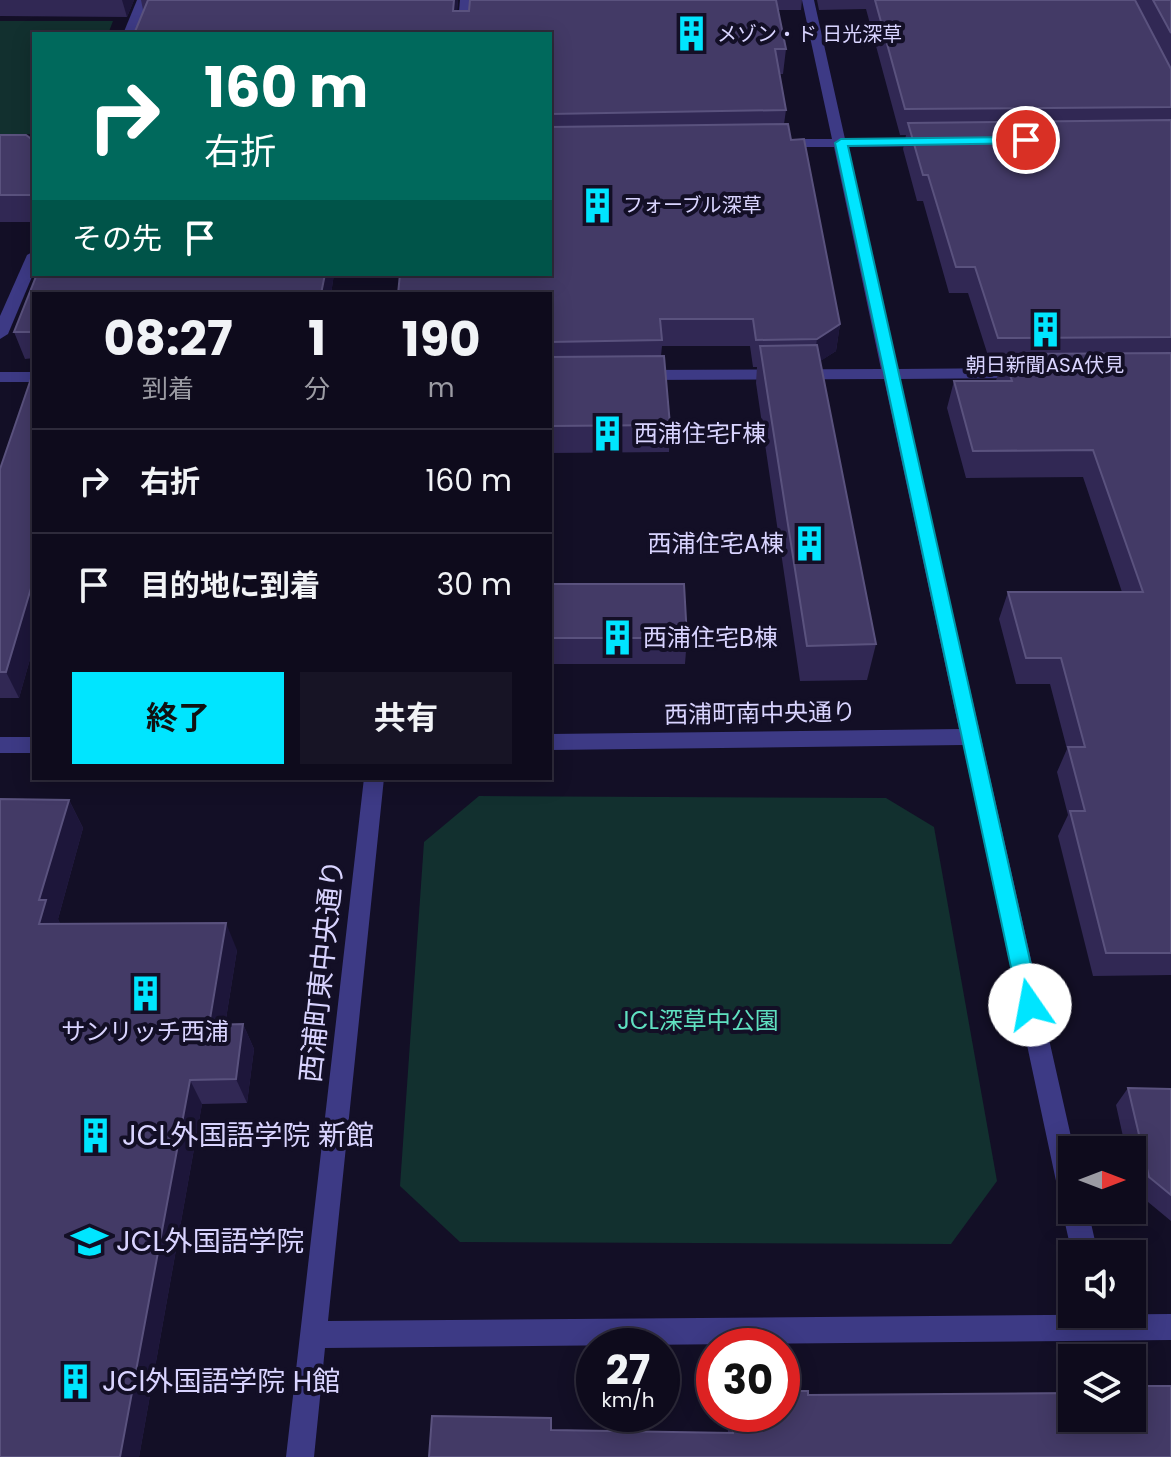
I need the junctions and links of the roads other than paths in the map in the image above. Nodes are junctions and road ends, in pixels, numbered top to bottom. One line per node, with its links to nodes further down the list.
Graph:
1 (143, 0): 4 (street)
2 (466, 0): 5 (street)
3 (808, 0): 8 (street)
4 (130, 32)
5 (463, 32)
6 (942, 142): 8 (street)
7 (765, 143): 8 (street)
8 (841, 143): 13 (street)
9 (32, 260): 10 (street)
10 (0, 334)
11 (1033, 373): 13 (street)
12 (627, 375): 13 (street)
13 (890, 375): 16 (street)
14 (0, 377): 15 (street)
15 (32, 377)
16 (971, 737): 17 (street, 西浦町南中央通り); 21 (street)
17 (552, 742)
18 (0, 745): 19 (street)
19 (32, 745)
20 (374, 780): 25 (street, 西浦町東中央通り)
21 (1059, 1136)
22 (1058, 1322): 25 (street)
23 (1146, 1325): 24 (street)
24 (1171, 1327)
25 (315, 1335): 26 (street, 西浦町東中央通り)
26 (300, 1457)

